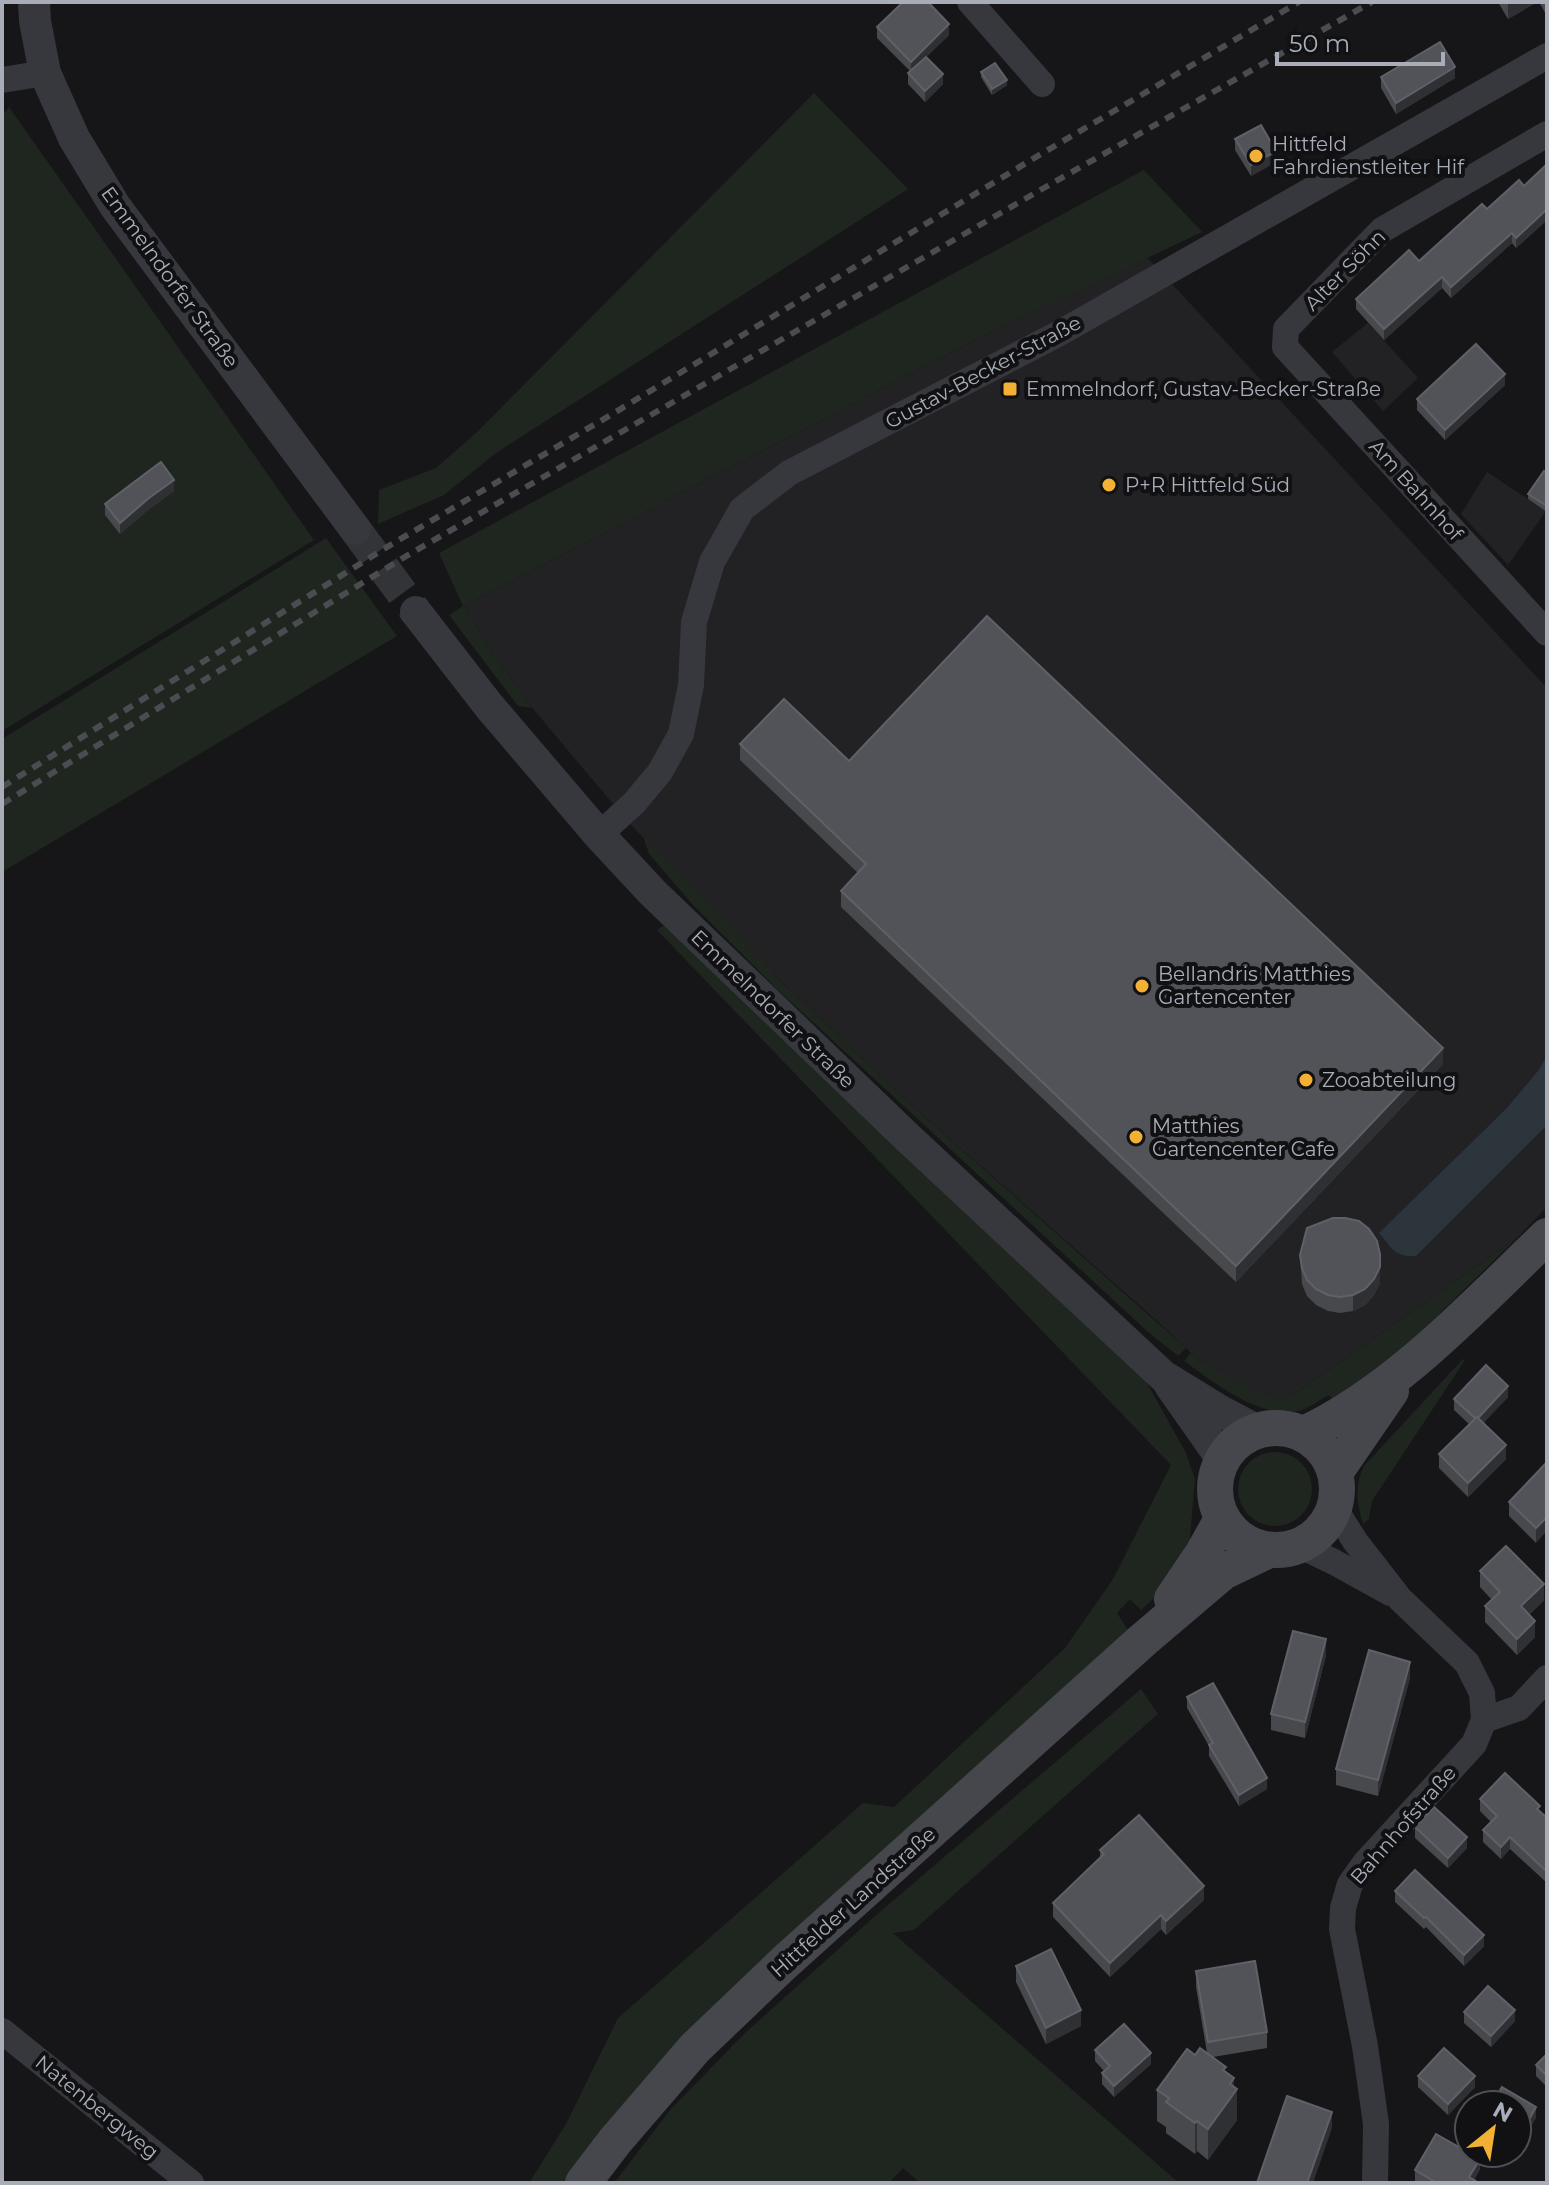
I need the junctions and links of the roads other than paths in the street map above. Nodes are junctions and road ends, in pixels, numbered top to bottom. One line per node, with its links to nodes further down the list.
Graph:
1 (34, 2): 4 (street, Emmelndorfer Straße)
2 (970, 2): 6 (street)
3 (1547, 56): 12 (street, Gustav-Becker-Straße)
4 (45, 73): 5 (street); 9 (street, Emmelndorfer Straße)
5 (2, 80)
6 (1042, 84)
7 (1547, 134): 8 (street, Alter Söhn)
8 (1285, 347): 11 (street, Am Bahnhof)
9 (355, 529)
10 (416, 612): 12 (street, Emmelndorfer Straße)
11 (1547, 633)
12 (599, 835): 15 (street, Emmelndorfer Straße)
13 (1547, 1236): 14 (main road)
14 (1408, 1367): 17 (main road); 19 (main road)
15 (1163, 1376): 16 (street, Emmelndorfer Straße); 18 (street, Emmelndorfer Straße)
16 (1256, 1430): 17 (main road); 18 (main road)
17 (1304, 1434): 19 (main road)
18 (1222, 1459): 21 (main road)
19 (1336, 1471): 20 (main road)
20 (1335, 1509): 22 (main road, Hittfelder Landstraße); 23 (street)
21 (1222, 1519): 22 (main road); 24 (main road, Hittfelder Landstraße)
22 (1285, 1548): 23 (street); 24 (main road, Hittfelder Landstraße)
23 (1400, 1599): 26 (street)
24 (1143, 1640): 29 (main road, Hittfelder Landstraße)
25 (1547, 1678): 26 (street)
26 (1484, 1720): 30 (street, Bahnhofstraße)
27 (2, 2031): 28 (street, Natenbergweg)
28 (191, 2183)
29 (583, 2183)
30 (1375, 2183)

